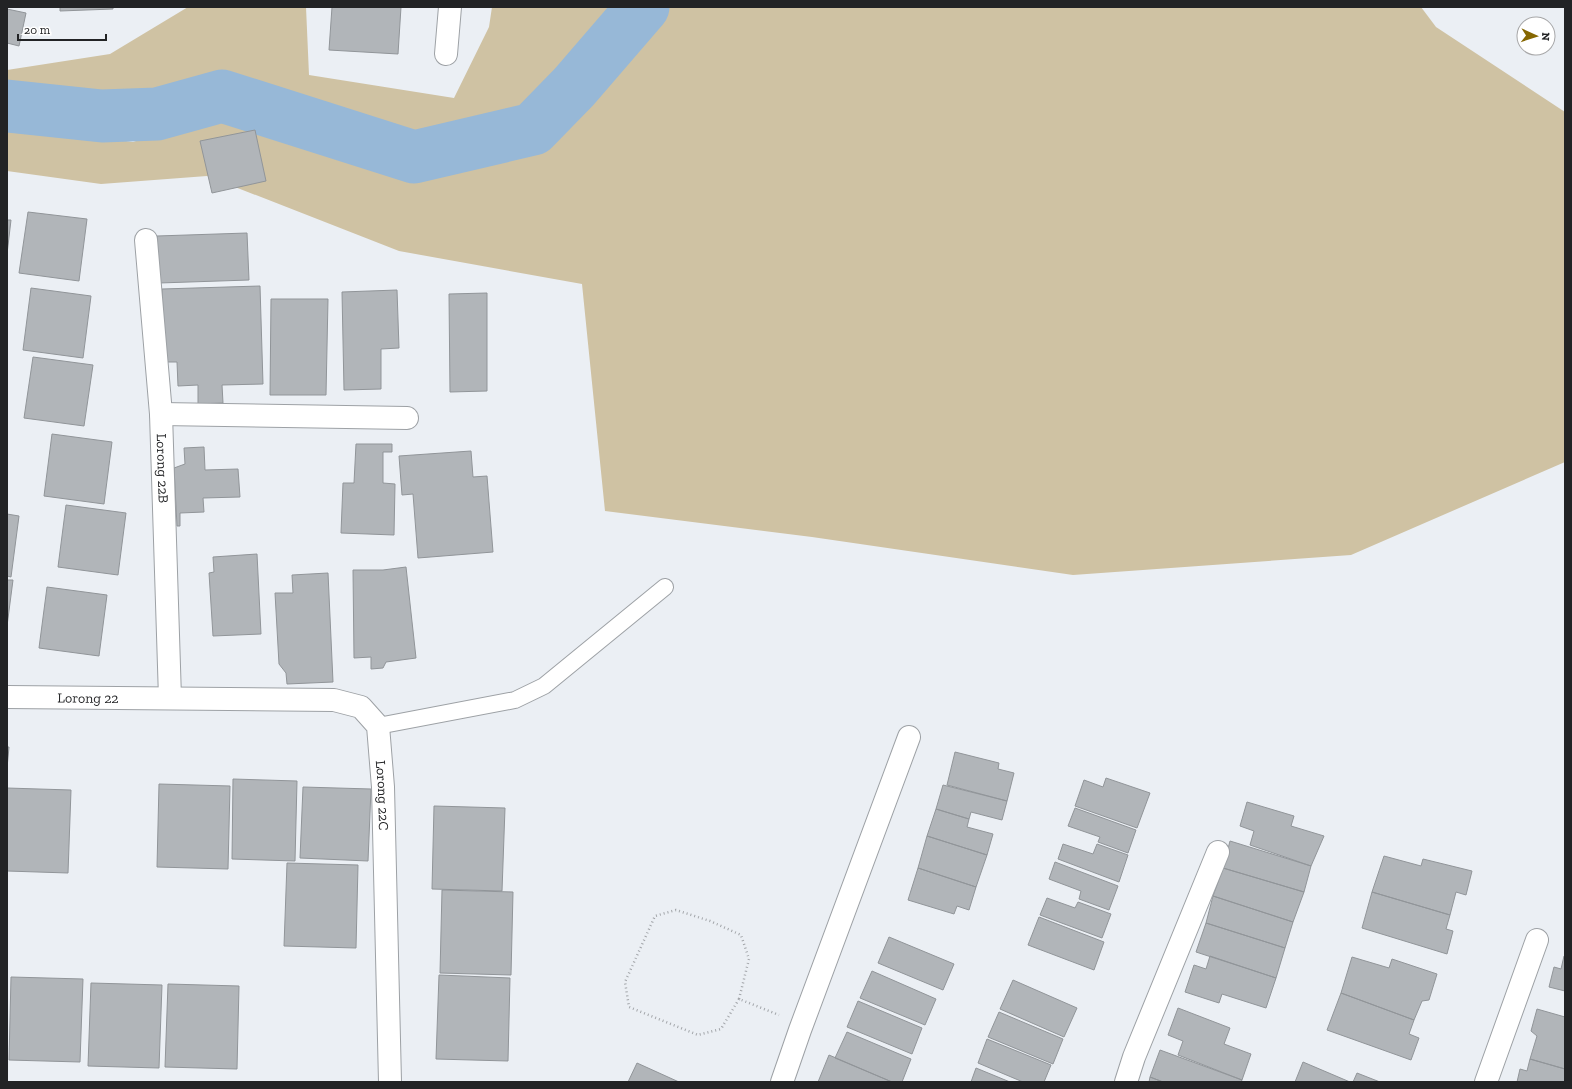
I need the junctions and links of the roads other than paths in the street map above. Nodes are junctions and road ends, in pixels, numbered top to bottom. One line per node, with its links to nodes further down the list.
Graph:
1 (450, 7): 2 (street)
2 (446, 54)
3 (146, 240): 4 (street, Lorong 22B)
4 (160, 414): 5 (street); 8 (street, Lorong 22B)
5 (407, 418)
6 (665, 587): 9 (lane)
7 (7, 697): 8 (street, Lorong 22)
8 (170, 698): 9 (street)
9 (378, 726): 13 (street, Lorong 22C)
10 (909, 736): 14 (street)
11 (1218, 852): 15 (street)
12 (1537, 940): 16 (street)
13 (390, 1082)
14 (782, 1082)
15 (1126, 1082)
16 (1486, 1082)

